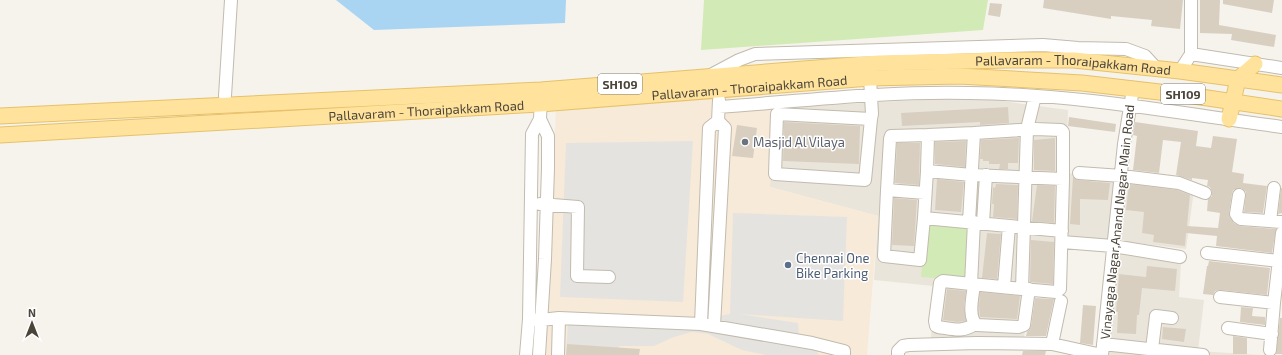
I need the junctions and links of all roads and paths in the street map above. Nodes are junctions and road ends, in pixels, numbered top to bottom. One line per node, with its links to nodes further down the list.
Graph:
1 (230, 0): 13 (street)
2 (1191, 0): 3 (street)
3 (1191, 54): 4 (street); 6 (street)
4 (1254, 64): 5 (street); 8 (main road)
5 (1282, 68)
6 (1180, 71): 8 (main road, Pallavaram - Thoraipakkam Road / SH109); 16 (main road, Pallavaram - Thoraipakkam Road / SH109)
7 (870, 78): 10 (main road, Pallavaram - Thoraipakkam Road / SH109); 11 (main road, Pallavaram - Thoraipakkam Road / SH109); 12 (street)
8 (1238, 79): 9 (main road, Pallavaram - Thoraipakkam Road / SH109); 15 (main road)
9 (1282, 85)
10 (1133, 88): 15 (main road, Pallavaram - Thoraipakkam Road / SH109); 17 (street, Vinayaga Nagar,Anand Nagar Main Road)
11 (720, 91): 16 (main road, Pallavaram - Thoraipakkam Road / SH109); 18 (street)
12 (871, 95): 14 (street); 18 (street); 21 (street)
13 (225, 96)
14 (1038, 96): 17 (street); 25 (street)
15 (1233, 101): 19 (main road, Pallavaram - Thoraipakkam Road / SH109); 22 (main road)
16 (541, 104): 20 (main road, Pallavaram - Thoraipakkam Road / SH109); 27 (main road, Pallavaram - Thoraipakkam Road / SH109); 41 (street); 42 (street)
17 (1130, 105): 22 (street); 34 (street, Vinayaga Nagar,Anand Nagar Main Road)
18 (719, 107): 23 (street)
19 (1282, 109)
20 (0, 116)
21 (871, 119): 21 (street)
22 (1229, 119): 24 (street)
23 (718, 121): 67 (street); 69 (street)
24 (1282, 127)
25 (1031, 129): 26 (street); 33 (street); 35 (street)
26 (974, 133): 28 (street); 31 (street)
27 (0, 135)
28 (928, 135): 29 (street); 37 (street)
29 (927, 171): 31 (street); 38 (street)
30 (1079, 173): 34 (street)
31 (972, 174): 32 (street); 45 (street)
32 (986, 175): 33 (street); 45 (street)
33 (1025, 176): 35 (street); 47 (street)
34 (1122, 176): 39 (street); 50 (street, Vinayaga Nagar,Anand Nagar Main Road)
35 (1063, 179): 49 (street)
36 (1274, 188): 44 (street)
37 (887, 190): 38 (street); 43 (street)
38 (925, 192): 43 (street)
39 (1205, 193)
40 (1240, 194): 44 (street)
41 (531, 204): 42 (street); 54 (street)
42 (546, 205): 55 (street); 56 (street)
43 (924, 218): 45 (street)
44 (1276, 222)
45 (976, 223): 46 (street); 57 (street)
46 (1009, 226): 47 (street); 58 (street)
47 (1025, 227): 49 (street); 59 (street)
48 (1282, 233): 53 (street)
49 (1063, 238): 50 (street); 59 (street)
50 (1113, 246): 52 (street); 73 (street, Vinayaga Nagar,Anand Nagar Main Road)
51 (1207, 253): 53 (street)
52 (1180, 257)
53 (1279, 261): 62 (street)
54 (529, 272): 55 (street); 65 (street)
55 (544, 273): 66 (street)
56 (609, 277)
57 (972, 284): 58 (street); 68 (street); 68 (street)
58 (1004, 286): 59 (street)
59 (1026, 289): 68 (street)
60 (1220, 297): 62 (street)
61 (1061, 301): 72 (street)
62 (1274, 303): 71 (street)
63 (560, 318): 66 (street); 67 (street); 78 (street)
64 (1172, 318): 74 (street)
65 (529, 319): 66 (street); 76 (street)
66 (542, 320): 77 (street)
67 (700, 324): 69 (street)
68 (975, 324)
69 (714, 326): 79 (street)
70 (1228, 328): 71 (street)
71 (1272, 334): 75 (street)
72 (1052, 344): 73 (street); 80 (street)
73 (1103, 349): 74 (street)
74 (1152, 349): 81 (street)
75 (1270, 350)
76 (526, 355)
77 (539, 355)
78 (558, 355)
79 (844, 355)
80 (898, 355)
81 (1203, 355)

